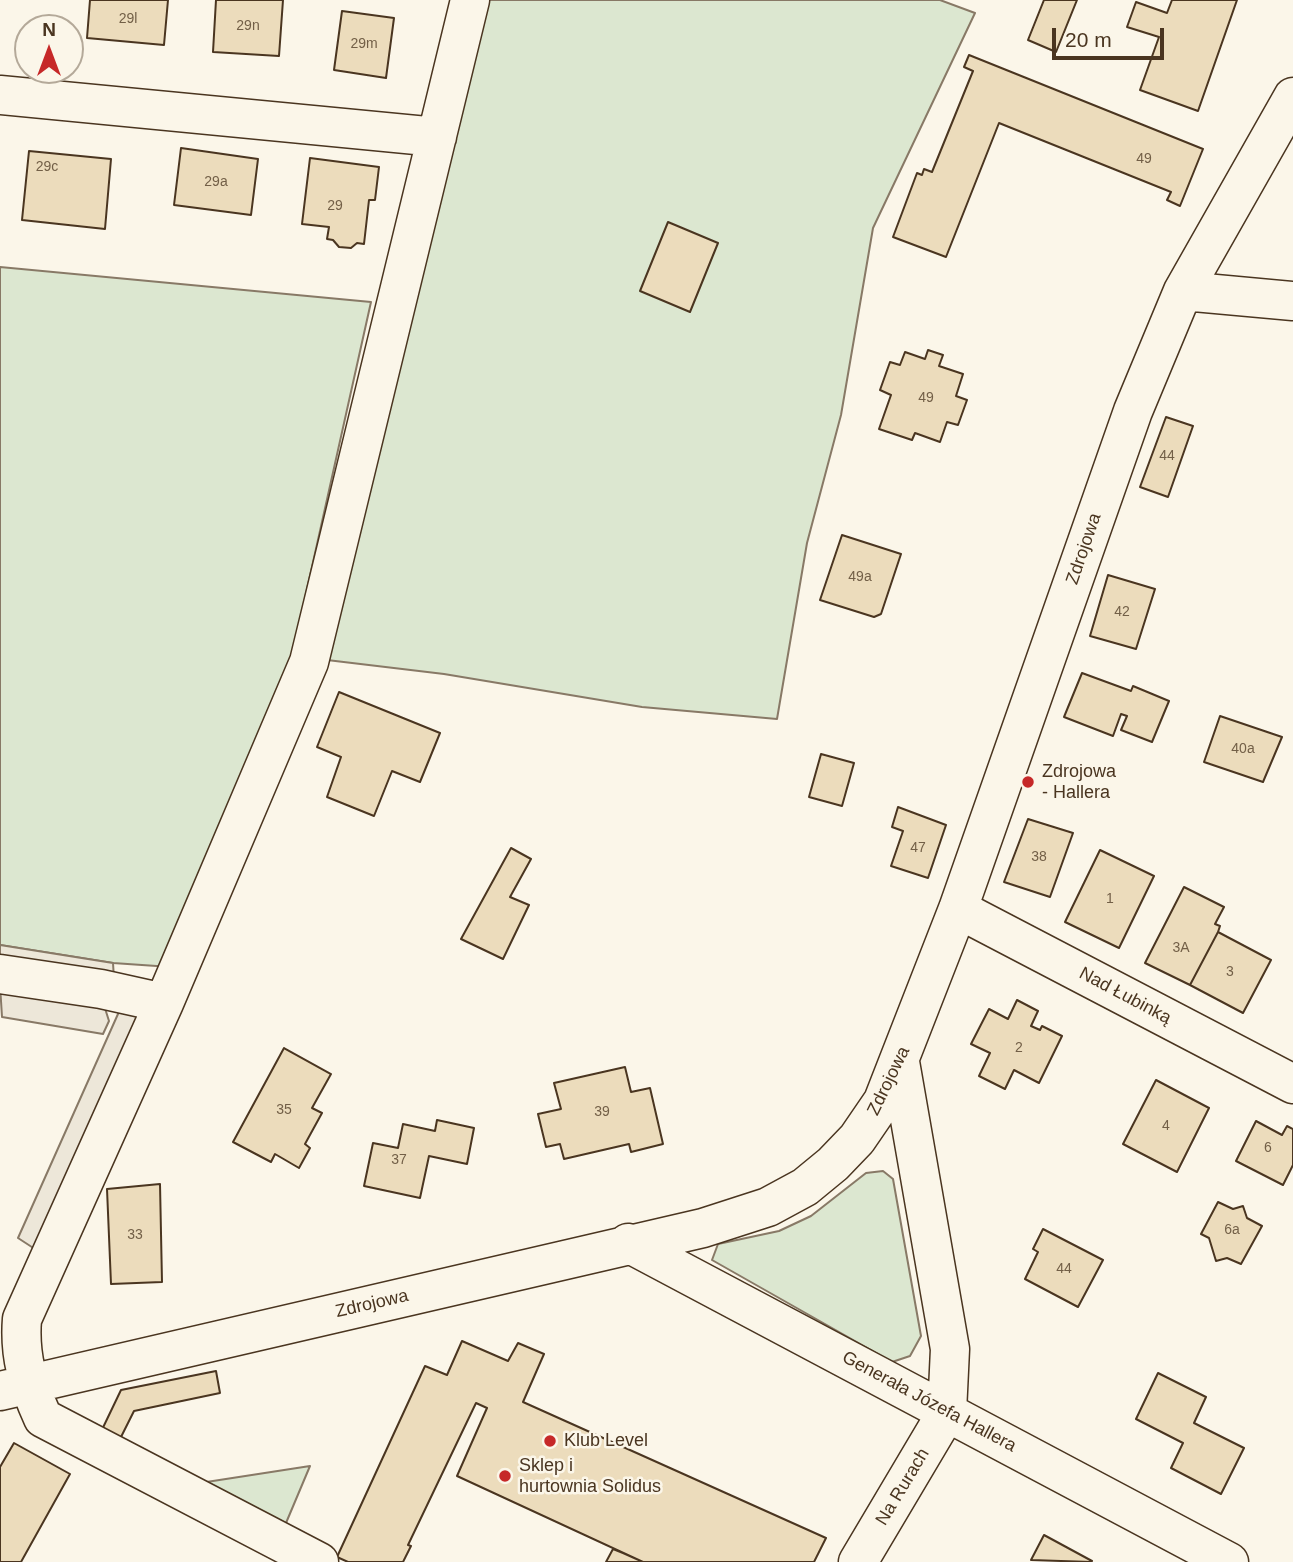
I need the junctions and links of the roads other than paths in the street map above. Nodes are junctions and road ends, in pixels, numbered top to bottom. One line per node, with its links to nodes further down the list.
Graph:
1 (470, 0): 4 (street)
2 (0, 95): 4 (street)
3 (1293, 97): 5 (street, Zdrojowa)
4 (437, 137): 9 (street)
5 (1183, 291): 6 (street); 7 (street, Zdrojowa)
6 (1293, 301)
7 (958, 909): 10 (street, Zdrojowa); 11 (street, Nad Łubinką)
8 (0, 974): 9 (street)
9 (164, 1003): 13 (street)
10 (900, 1062): 12 (street, Zdrojowa); 14 (street)
11 (1293, 1084)
12 (628, 1243): 13 (street, Zdrojowa); 14 (street, Generała Józefa Hallera)
13 (14, 1388): 15 (street)
14 (947, 1412): 17 (street, Na Rurach); 18 (street, Generała Józefa Hallera)
15 (277, 1552): 16 (street)
16 (319, 1562)
17 (858, 1562)
18 (1229, 1562)

